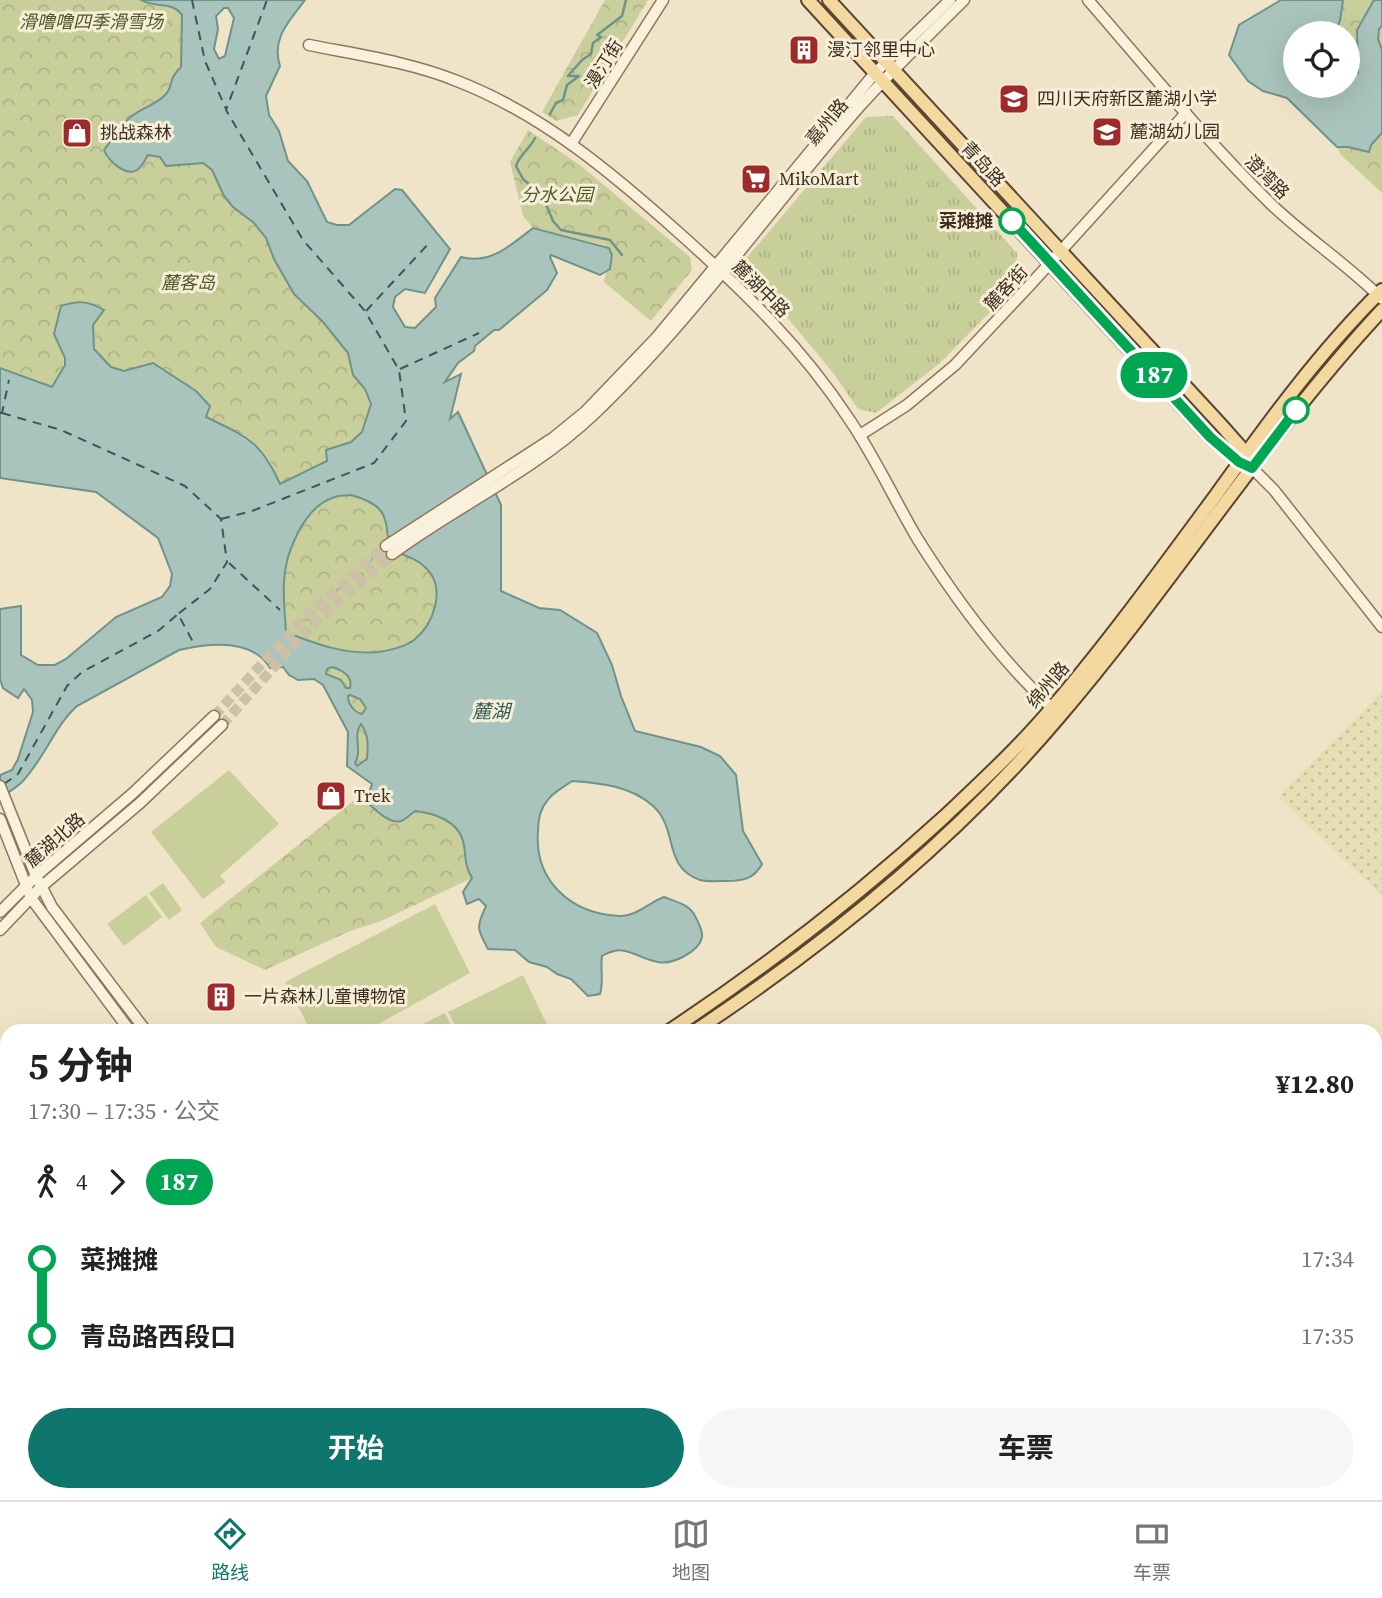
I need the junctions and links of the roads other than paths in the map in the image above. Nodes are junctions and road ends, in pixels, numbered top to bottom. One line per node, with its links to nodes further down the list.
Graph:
1 (663, 0): 11 (street, 漫汀街)
2 (808, 0): 9 (main road, 青岛路)
3 (829, 0): 8 (main road, 青岛路)
4 (950, 0): 8 (street, 嘉州路)
5 (964, 0): 8 (street, 嘉州路)
6 (1088, 0): 10 (street, 澄湾路)
7 (309, 45): 11 (street, 麓湖中路)
8 (889, 67): 9 (street, 嘉州路); 12 (main road, 青岛路)
9 (879, 78): 13 (main road, 青岛路); 14 (street, 嘉州路)
10 (1186, 113): 12 (street, 麓客街); 15 (street, 澄湾路)
11 (572, 144): 14 (street, 麓湖中路)
12 (1062, 250): 13 (street, 麓客街); 18 (main road, 青岛路)
13 (1051, 263): 17 (street, 麓客街); 18 (main road, 青岛路)
14 (720, 269): 17 (street, 麓湖中路); 20 (street, 嘉州路)
15 (1381, 295): 18 (main road, 绵州路)
16 (1382, 310): 19 (main road, 绵州路)
17 (860, 435): 22 (street, 麓湖中路)
18 (1242, 457): 19 (main road, 青岛路); 22 (main road, 绵州路)
19 (1252, 468): 21 (street, 青岛路); 22 (main road, 绵州路)
20 (389, 550)
21 (1382, 627)
22 (1056, 712): 33 (main road, 绵州路); 34 (main road, 绵州路)
23 (0, 786): 25 (street)
24 (0, 820): 26 (street)
25 (36, 876): 26 (street, 麓湖北路); 27 (street); 27 (street, 麓湖北路)
26 (25, 886): 28 (street); 29 (street, 麓湖北路)
27 (41, 887): 28 (street); 32 (street)
28 (31, 898): 30 (street); 31 (street)
29 (0, 912)
30 (0, 930)
31 (125, 1024)
32 (141, 1024)
33 (680, 1024)
34 (705, 1024)

